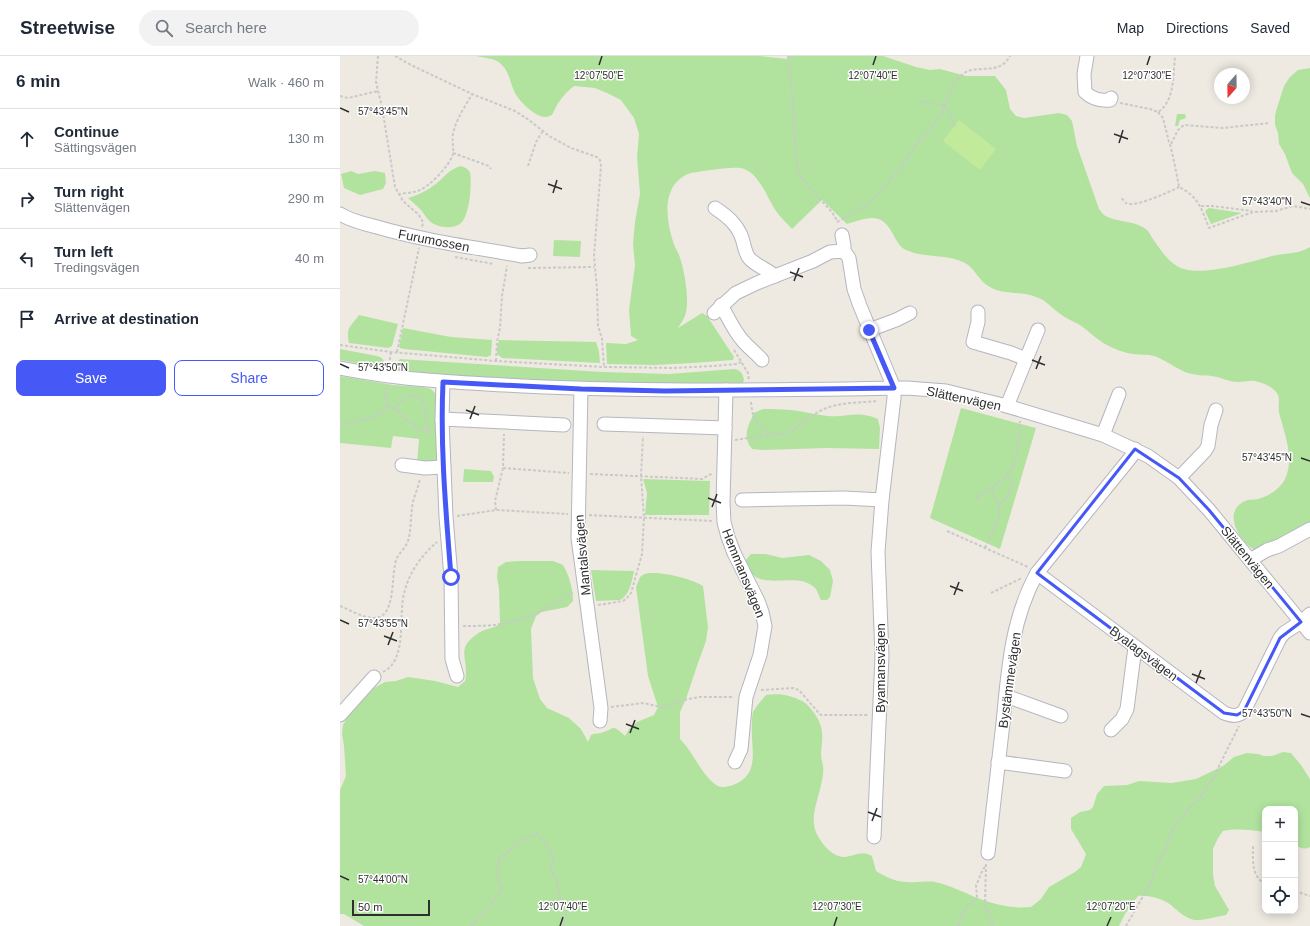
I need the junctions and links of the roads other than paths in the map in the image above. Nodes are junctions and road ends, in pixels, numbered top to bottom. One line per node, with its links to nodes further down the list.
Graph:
1 (1087, 56): 2 (street)
2 (1111, 98)
3 (715, 208): 8 (street)
4 (340, 214): 7 (street, Furumossen)
5 (842, 235): 6 (street)
6 (844, 251): 8 (street); 11 (street)
7 (530, 255)
8 (775, 276): 14 (street)
9 (910, 312): 11 (street)
10 (978, 312): 13 (street)
11 (869, 330): 19 (street)
12 (1038, 330): 13 (street)
13 (1026, 359): 21 (street)
14 (762, 360)
15 (340, 368): 16 (street, Slättenvägen)
16 (443, 382): 17 (street, Slättenvägen); 23 (street)
17 (581, 389): 18 (street, Slättenvägen); 44 (street, Mantalsvägen)
18 (726, 390): 19 (street, Slättenvägen); 26 (street, Hemmansvägen)
19 (894, 393): 21 (street, Slättenvägen); 33 (street, Byamansvägen)
20 (1119, 394): 27 (street)
21 (1007, 406): 27 (street, Slättenvägen)
22 (1216, 410): 31 (street)
23 (442, 419): 25 (street); 30 (street)
24 (604, 424): 26 (street)
25 (564, 425)
26 (725, 428): 47 (street, Hemmansvägen)
27 (1103, 436): 28 (street, Slättenvägen)
28 (1135, 449): 31 (street, Slättenvägen); 36 (street, Bystämmevägen)
29 (402, 465): 30 (street)
30 (444, 467): 40 (street)
31 (1179, 478): 35 (street, Slättenvägen)
32 (742, 500): 33 (street)
33 (882, 500): 50 (street, Byamansvägen)
34 (1310, 529): 35 (street)
35 (1250, 560): 37 (street, Slättenvägen)
36 (1036, 572): 39 (street, Byalagsvägen); 42 (street, Bystämmevägen)
37 (1305, 618): 38 (street, Slättenvägen); 39 (street, Byalagsvägen)
38 (1310, 633)
39 (1135, 647): 46 (street)
40 (457, 676)
41 (374, 677): 43 (street)
42 (1006, 696): 45 (street); 48 (street, Bystämmevägen)
43 (340, 714)
44 (601, 715)
45 (1061, 716)
46 (1111, 730)
47 (735, 762)
48 (998, 762): 49 (street); 51 (street, Bystämmevägen)
49 (1065, 771)
50 (874, 837)
51 (988, 853)

